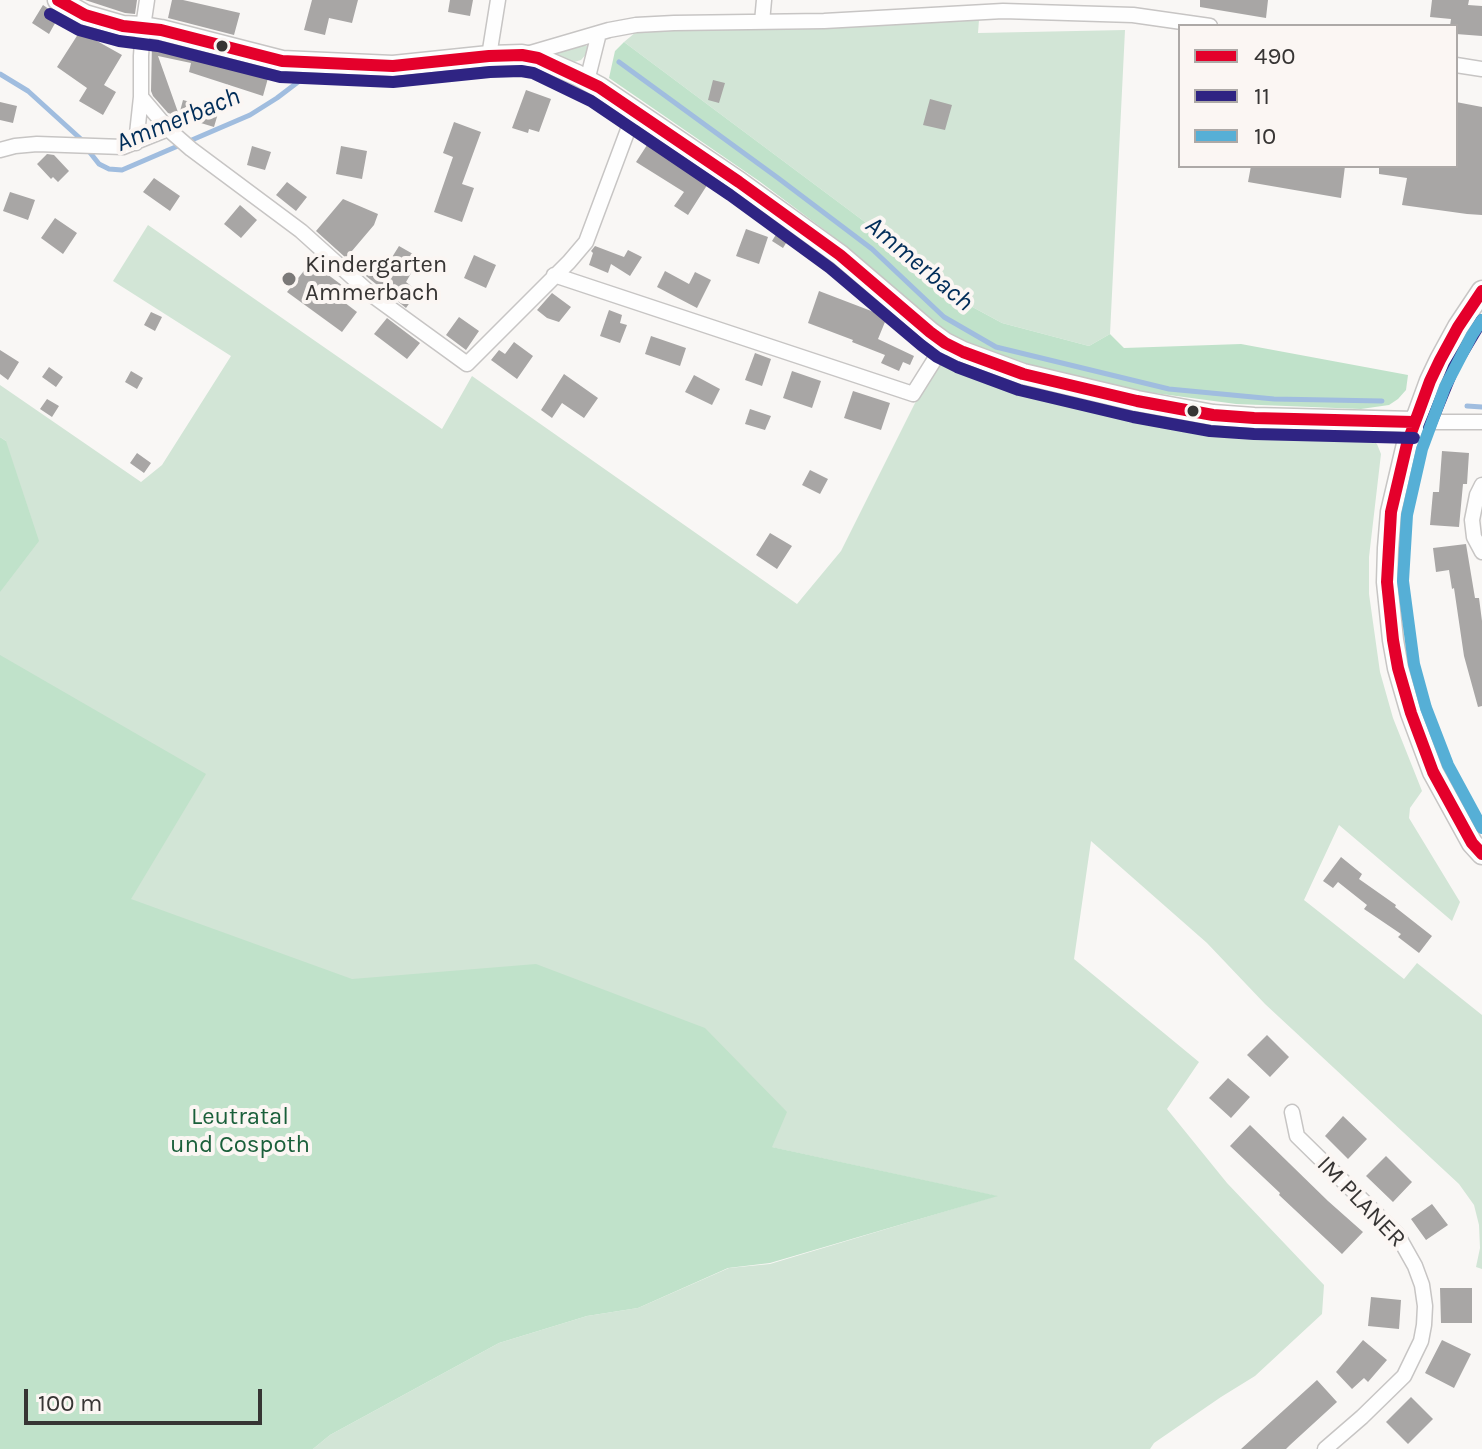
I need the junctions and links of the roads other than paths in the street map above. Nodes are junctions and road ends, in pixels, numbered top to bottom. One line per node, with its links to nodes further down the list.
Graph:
1 (58, 0): 7 (main road)
2 (147, 0): 7 (street)
3 (498, 0): 10 (street)
4 (768, 2): 5 (street)
5 (762, 22): 6 (street); 8 (street)
6 (1196, 24)
7 (143, 27): 10 (main road); 14 (street)
8 (599, 33): 9 (street); 13 (street)
9 (522, 55): 10 (main road); 13 (main road)
10 (489, 56)
11 (1458, 65): 12 (street)
12 (1482, 69)
13 (587, 81): 15 (main road)
14 (141, 97): 16 (street); 17 (street)
15 (635, 111): 20 (street); 22 (main road)
16 (172, 132): 17 (street); 20 (street)
17 (136, 143): 18 (street)
18 (8, 145): 19 (street)
19 (0, 150)
20 (554, 275): 22 (street)
21 (1482, 291): 23 (main road)
22 (945, 343): 23 (main road)
23 (1414, 422): 24 (street); 27 (main road)
24 (1482, 422)
25 (1482, 485): 26 (street)
26 (1482, 552)
27 (1482, 854)
28 (1292, 1112): 29 (street, IM PLANER)
29 (1325, 1449)

